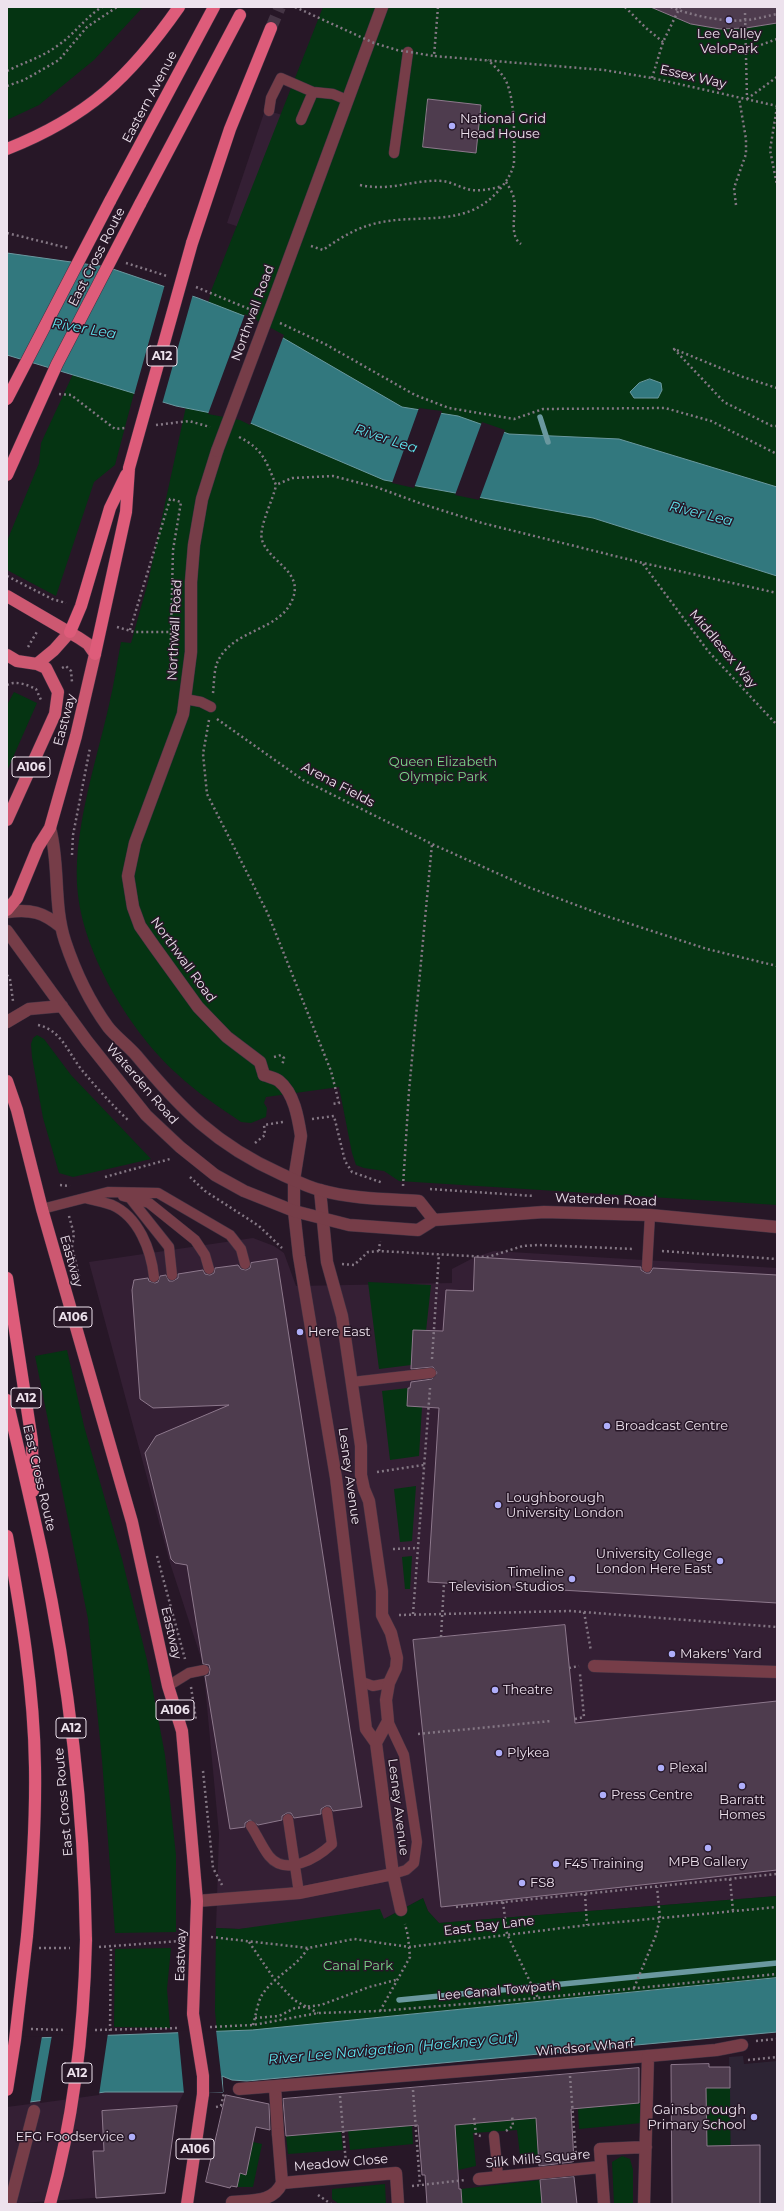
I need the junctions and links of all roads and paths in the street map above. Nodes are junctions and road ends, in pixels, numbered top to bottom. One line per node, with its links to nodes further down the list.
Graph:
1 (102, 7): 23 (path)
2 (117, 7): 26 (path)
3 (179, 7): 34 (highway)
4 (214, 7): 40 (highway, Eastern Avenue)
5 (295, 7): 20 (path, Essex Way, bridge)
6 (382, 7): 30 (street, Northwall Road)
7 (438, 7): 21 (path)
8 (625, 7): 18 (path)
9 (671, 7): 11 (path)
10 (680, 7): 11 (path)
11 (678, 11): 15 (path); 18 (path)
12 (745, 13): 15 (path)
13 (777, 14): 15 (path)
14 (240, 15): 61 (highway, East Cross Route, bridge)
15 (745, 21): 19 (path)
16 (271, 28): 60 (highway, A12, bridge)
17 (777, 39): 19 (path)
18 (664, 42): 25 (path)
19 (746, 50): 29 (path)
20 (408, 52): 21 (path, Essex Way, bridge); 35 (lane)
21 (434, 56): 22 (path, Essex Way)
22 (488, 60): 25 (path, Essex Way); 36 (path)
23 (7, 71)
24 (777, 77): 29 (path)
25 (652, 78): 28 (path, Essex Way)
26 (7, 86)
27 (313, 92): 30 (lane); 32 (lane); 33 (lane)
28 (739, 98): 29 (path, Essex Way); 41 (path)
29 (747, 99): 31 (path, Essex Way)
30 (348, 100): 82 (street, Northwall Road, bridge)
31 (777, 107): 38 (path)
32 (269, 111)
33 (301, 120)
34 (7, 149)
35 (394, 153)
36 (506, 182): 39 (path); 43 (path)
37 (360, 185): 39 (path)
38 (777, 185)
39 (502, 186): 44 (path)
40 (110, 201): 53 (highway, East Cross Route, bridge)
41 (736, 205)
42 (7, 233): 45 (path)
43 (522, 244)
44 (311, 246)
45 (74, 250)
46 (119, 261): 47 (path)
47 (170, 277)
48 (191, 285): 49 (path)
49 (262, 314)
50 (276, 321): 59 (path)
51 (777, 388): 55 (path)
52 (57, 393): 56 (path)
53 (7, 399)
54 (152, 425): 57 (path)
55 (777, 426)
56 (130, 427)
57 (216, 428)
58 (235, 435): 62 (path)
59 (777, 454)
60 (129, 468): 71 (highway, A12); 74 (highway, A12)
61 (7, 474)
62 (276, 485): 63 (path); 83 (path)
63 (643, 563): 65 (path); 85 (path, Middlesex Way)
64 (7, 576): 67 (path)
65 (777, 593)
66 (7, 596): 71 (main road)
67 (67, 603)
68 (41, 626): 73 (path)
69 (116, 627): 70 (path)
70 (130, 630): 72 (path); 72 (path, Northwall Road)
71 (70, 632): 74 (main road); 76 (main road)
72 (172, 632): 77 (path, Northwall Road)
73 (28, 647)
74 (95, 654): 87 (main road, Eastway / A106)
75 (7, 655): 76 (main road)
76 (37, 664): 86 (main road, Eastway / A106)
77 (170, 673)
78 (23, 679): 80 (path)
79 (7, 685): 80 (path)
80 (22, 685): 81 (path)
81 (36, 688)
82 (185, 699): 83 (lane); 109 (street, Northwall Road)
83 (211, 710): 102 (path)
84 (216, 718): 89 (path, Arena Fields)
85 (777, 725)
86 (7, 820)
87 (50, 828): 91 (main road, Eastway / A106); 92 (street, Waterden Road)
88 (73, 835): 90 (path)
89 (432, 844): 94 (path, Arena Fields); 113 (path)
90 (71, 858)
91 (7, 911): 92 (street)
92 (61, 927): 109 (street, Waterden Road)
93 (7, 931): 97 (street, Waterden Road)
94 (777, 966)
95 (7, 975): 96 (path)
96 (14, 1004)
97 (62, 1006): 98 (street); 119 (street, Waterden Road)
98 (7, 1022)
99 (33, 1025): 100 (path)
100 (59, 1037)
101 (7, 1081): 118 (main road, Eastway / A106)
102 (332, 1104)
103 (324, 1117): 110 (path)
104 (275, 1124): 105 (path)
105 (249, 1143)
106 (172, 1159): 107 (path)
107 (100, 1178)
108 (193, 1179): 126 (path)
109 (294, 1180): 114 (street, Waterden Road); 119 (street, Northwall Road)
110 (383, 1183)
111 (60, 1185): 112 (path)
112 (71, 1186)
113 (403, 1187)
114 (320, 1190): 121 (street); 122 (street, Waterden Road)
115 (108, 1192): 116 (lane); 117 (lane); 129 (lane)
116 (85, 1198): 118 (lane); 134 (lane)
117 (130, 1198): 132 (lane); 133 (lane)
118 (42, 1209): 158 (main road, Eastway / A106)
119 (294, 1211): 121 (street, Waterden Road); 156 (street, Lesney Avenue)
120 (650, 1215): 122 (street, Waterden Road); 123 (street, Waterden Road); 131 (lane)
121 (324, 1219): 122 (street, Waterden Road); 137 (street, Lesney Avenue)
122 (434, 1220)
123 (777, 1227)
124 (625, 1249): 127 (path)
125 (657, 1251): 128 (path)
126 (288, 1253)
127 (439, 1254): 130 (path); 136 (path)
128 (777, 1259)
129 (245, 1264)
130 (334, 1264)
131 (647, 1267)
132 (209, 1269)
133 (172, 1274)
134 (154, 1277)
135 (7, 1278): 141 (highway, A12)
136 (431, 1373): 137 (lane); 139 (path)
137 (352, 1382): 149 (street, Lesney Avenue)
138 (7, 1400): 141 (highway, East Cross Route / A12)
139 (424, 1465): 140 (path); 143 (path)
140 (374, 1473)
141 (33, 1518): 186 (highway, East Cross Route / A12)
142 (7, 1536): 213 (highway, East Cross Route, bridge)
143 (418, 1548): 144 (path); 148 (path)
144 (393, 1549)
145 (444, 1583): 147 (path)
146 (584, 1612): 147 (path); 150 (path); 153 (path)
147 (443, 1613): 148 (path); 151 (path)
148 (413, 1614): 149 (path)
149 (382, 1615): 157 (street, Lesney Avenue)
150 (777, 1627)
151 (441, 1637)
152 (579, 1666): 159 (path)
153 (594, 1666): 155 (street)
154 (204, 1670): 158 (lane)
155 (777, 1672)
156 (362, 1682): 157 (lane); 163 (street, Lesney Avenue)
157 (389, 1684): 160 (street, Lesney Avenue)
158 (168, 1686): 174 (main road, Eastway / A106)
159 (575, 1719)
160 (388, 1721): 163 (street, Lesney Avenue); 168 (lane, Lesney Avenue)
161 (551, 1721): 162 (path)
162 (418, 1734)
163 (376, 1743): 168 (street, Lesney Avenue)
164 (327, 1812): 167 (lane)
165 (288, 1819): 167 (lane)
166 (251, 1826): 167 (lane)
167 (296, 1866): 172 (lane)
168 (393, 1874): 172 (street); 178 (street, Lesney Avenue)
169 (777, 1874): 170 (path)
170 (730, 1879): 171 (path); 179 (path)
171 (657, 1886): 173 (path); 180 (path)
172 (299, 1893): 174 (street)
173 (585, 1894): 175 (path); 181 (path)
174 (197, 1901): 230 (main road, Eastway / A106, bridge)
175 (503, 1902): 176 (path); 182 (path)
176 (456, 1907)
177 (777, 1907): 179 (path, East Bay Lane)
178 (401, 1910): 188 (path)
179 (732, 1911): 180 (path, East Bay Lane)
180 (660, 1918): 181 (path, East Bay Lane); 195 (path)
181 (587, 1925): 182 (path, East Bay Lane)
182 (507, 1934): 188 (path, East Bay Lane); 196 (path)
183 (204, 1937): 185 (path, East Bay Lane)
184 (184, 1941): 187 (path)
185 (249, 1941): 190 (path, East Bay Lane); 193 (path)
186 (91, 1943): 187 (path); 229 (highway, East Cross Route / A12, bridge)
187 (111, 1946): 203 (path)
188 (409, 1947): 190 (path, East Bay Lane); 194 (path)
189 (72, 1948): 191 (path)
190 (308, 1948): 193 (path)
191 (33, 1949)
192 (777, 1974): 195 (path, Lee Canal Towpath)
193 (275, 1980): 197 (path); 200 (path)
194 (396, 1980): 197 (path); 198 (path)
195 (634, 1988): 196 (path, Lee Canal Towpath)
196 (538, 1998): 198 (path, Lee Canal Towpath)
197 (306, 2006): 199 (path); 200 (path)
198 (379, 2011): 199 (path, Lee Canal Towpath)
199 (318, 2013): 201 (path, Lee Canal Towpath)
200 (255, 2018): 201 (path)
201 (253, 2025): 202 (path, Lee Canal Towpath)
202 (224, 2026)
203 (110, 2031)
204 (777, 2038): 205 (path)
205 (746, 2043): 206 (street, Windsor Wharf)
206 (648, 2056): 209 (street, Windsor Wharf); 219 (street)
207 (777, 2057): 208 (path)
208 (749, 2060)
209 (567, 2063): 210 (street, Windsor Wharf); 222 (path)
210 (412, 2076): 211 (street, Windsor Wharf); 226 (path)
211 (338, 2082): 212 (street, Windsor Wharf); 221 (path)
212 (274, 2087): 214 (street, Windsor Wharf); 225 (street, Meadow Close)
213 (7, 2090)
214 (239, 2090)
215 (225, 2091): 216 (path)
216 (220, 2107)
217 (34, 2111): 228 (street)
218 (494, 2136): 223 (lane)
219 (646, 2147): 220 (street, Silk Mills Square); 234 (street)
220 (600, 2167): 222 (street, Silk Mills Square); 233 (street, Silk Mills Square)
221 (346, 2168)
222 (577, 2168): 223 (street, Silk Mills Square)
223 (498, 2176): 224 (street, Silk Mills Square)
224 (479, 2179): 226 (path)
225 (282, 2183): 227 (street, Meadow Close); 231 (street, Meadow Close)
226 (420, 2185): 227 (path)
227 (397, 2189): 232 (street, Meadow Close)
228 (10, 2204)
229 (50, 2204)
230 (187, 2204)
231 (232, 2204)
232 (398, 2204)
233 (604, 2204)
234 (644, 2204)

